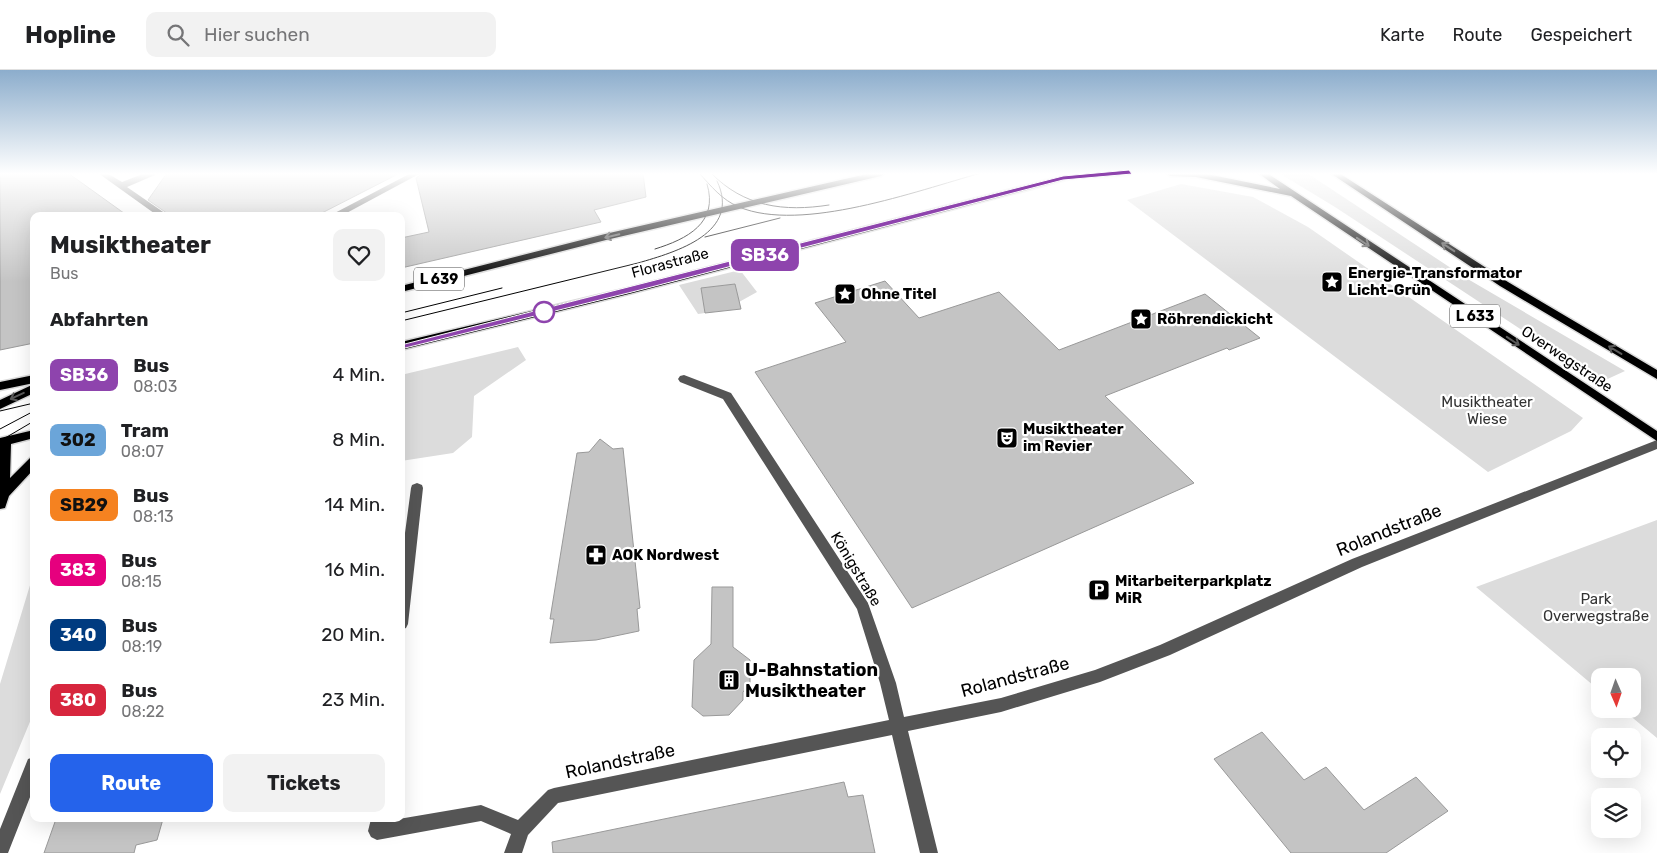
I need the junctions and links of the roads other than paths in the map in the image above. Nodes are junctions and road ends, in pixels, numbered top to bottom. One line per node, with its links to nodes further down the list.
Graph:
1 (725, 210): 5 (main road, L 639, one-way to 5)
2 (937, 210): 6 (main road, Florastraße)
3 (1316, 210): 14 (main road, Overwegstraße / L 633, one-way to 14)
4 (1390, 210): 7 (main road, Overwegstraße / L 633, one-way to 4)
5 (405, 288)
6 (405, 345)
7 (1657, 375)
8 (684, 379): 21 (street, Königstraße)
9 (30, 380): 10 (main road)
10 (0, 386)
11 (30, 390): 12 (main road, one-way to 12)
12 (0, 405)
13 (30, 435): 15 (main road)
14 (1657, 437)
15 (2, 441): 19 (main road)
16 (1657, 444): 21 (street, Rolandstraße)
17 (30, 466): 19 (main road)
18 (417, 488): 20 (street)
19 (1, 499)
20 (405, 590)
21 (897, 725): 24 (street, Rolandstraße); 27 (street, Königstraße)
22 (30, 774): 25 (street)
23 (378, 822): 24 (street)
24 (521, 830): 26 (street)
25 (0, 851)
26 (513, 853)
27 (929, 853)

